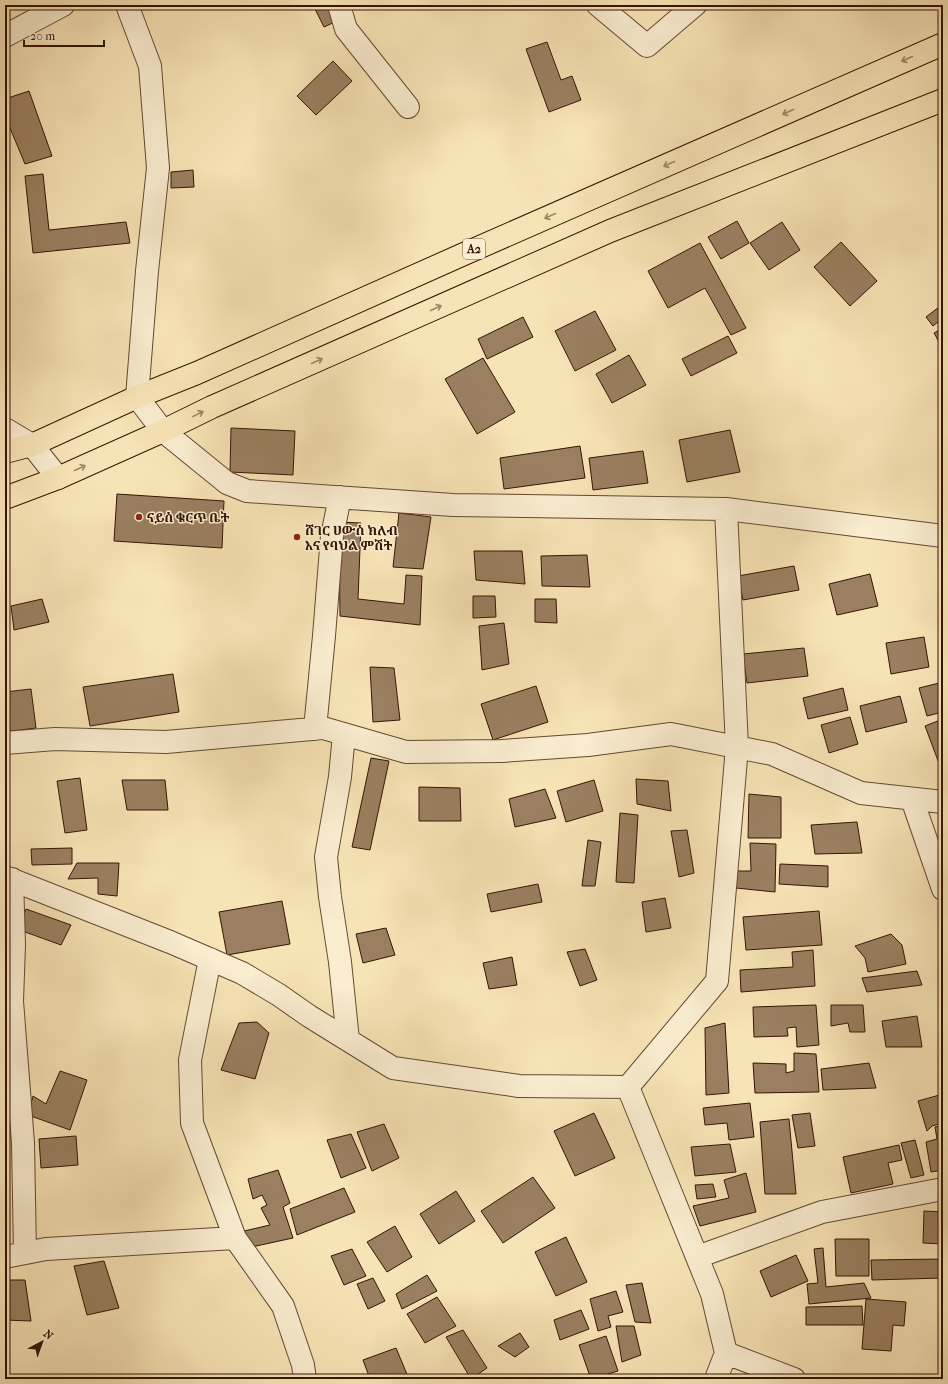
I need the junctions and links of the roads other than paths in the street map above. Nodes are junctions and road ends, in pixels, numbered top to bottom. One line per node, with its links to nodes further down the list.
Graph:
1 (63, 5): 6 (street)
2 (127, 5): 10 (street)
3 (339, 5): 9 (street)
4 (598, 5): 5 (street)
5 (695, 5)
6 (5, 36)
7 (943, 44): 10 (highway, A2, one-way to 10)
8 (941, 105): 12 (highway, one-way to 8)
9 (408, 107)
10 (137, 397): 12 (street); 13 (highway, A2)
11 (5, 429): 13 (street)
12 (163, 431): 15 (highway, one-way to 12); 16 (street)
13 (32, 445): 14 (highway, A2); 15 (street)
14 (5, 452)
15 (58, 478): 17 (highway)
16 (340, 497): 18 (street); 20 (street)
17 (5, 498)
18 (726, 509): 19 (street); 23 (street)
19 (943, 536)
20 (315, 729): 21 (street); 22 (street)
21 (344, 734): 23 (street); 29 (street)
22 (5, 743)
23 (737, 747): 24 (street); 30 (street)
24 (912, 799): 25 (street); 27 (street)
25 (943, 802)
26 (8, 878): 28 (street); 33 (street)
27 (943, 889)
28 (210, 959): 29 (street); 32 (street)
29 (348, 1040): 30 (street)
30 (628, 1087): 34 (street)
31 (943, 1189): 34 (street)
32 (235, 1238): 33 (street); 36 (street)
33 (15, 1255)
34 (697, 1257): 35 (street)
35 (726, 1353): 37 (street); 38 (street)
36 (305, 1379)
37 (716, 1379)
38 (794, 1379)

